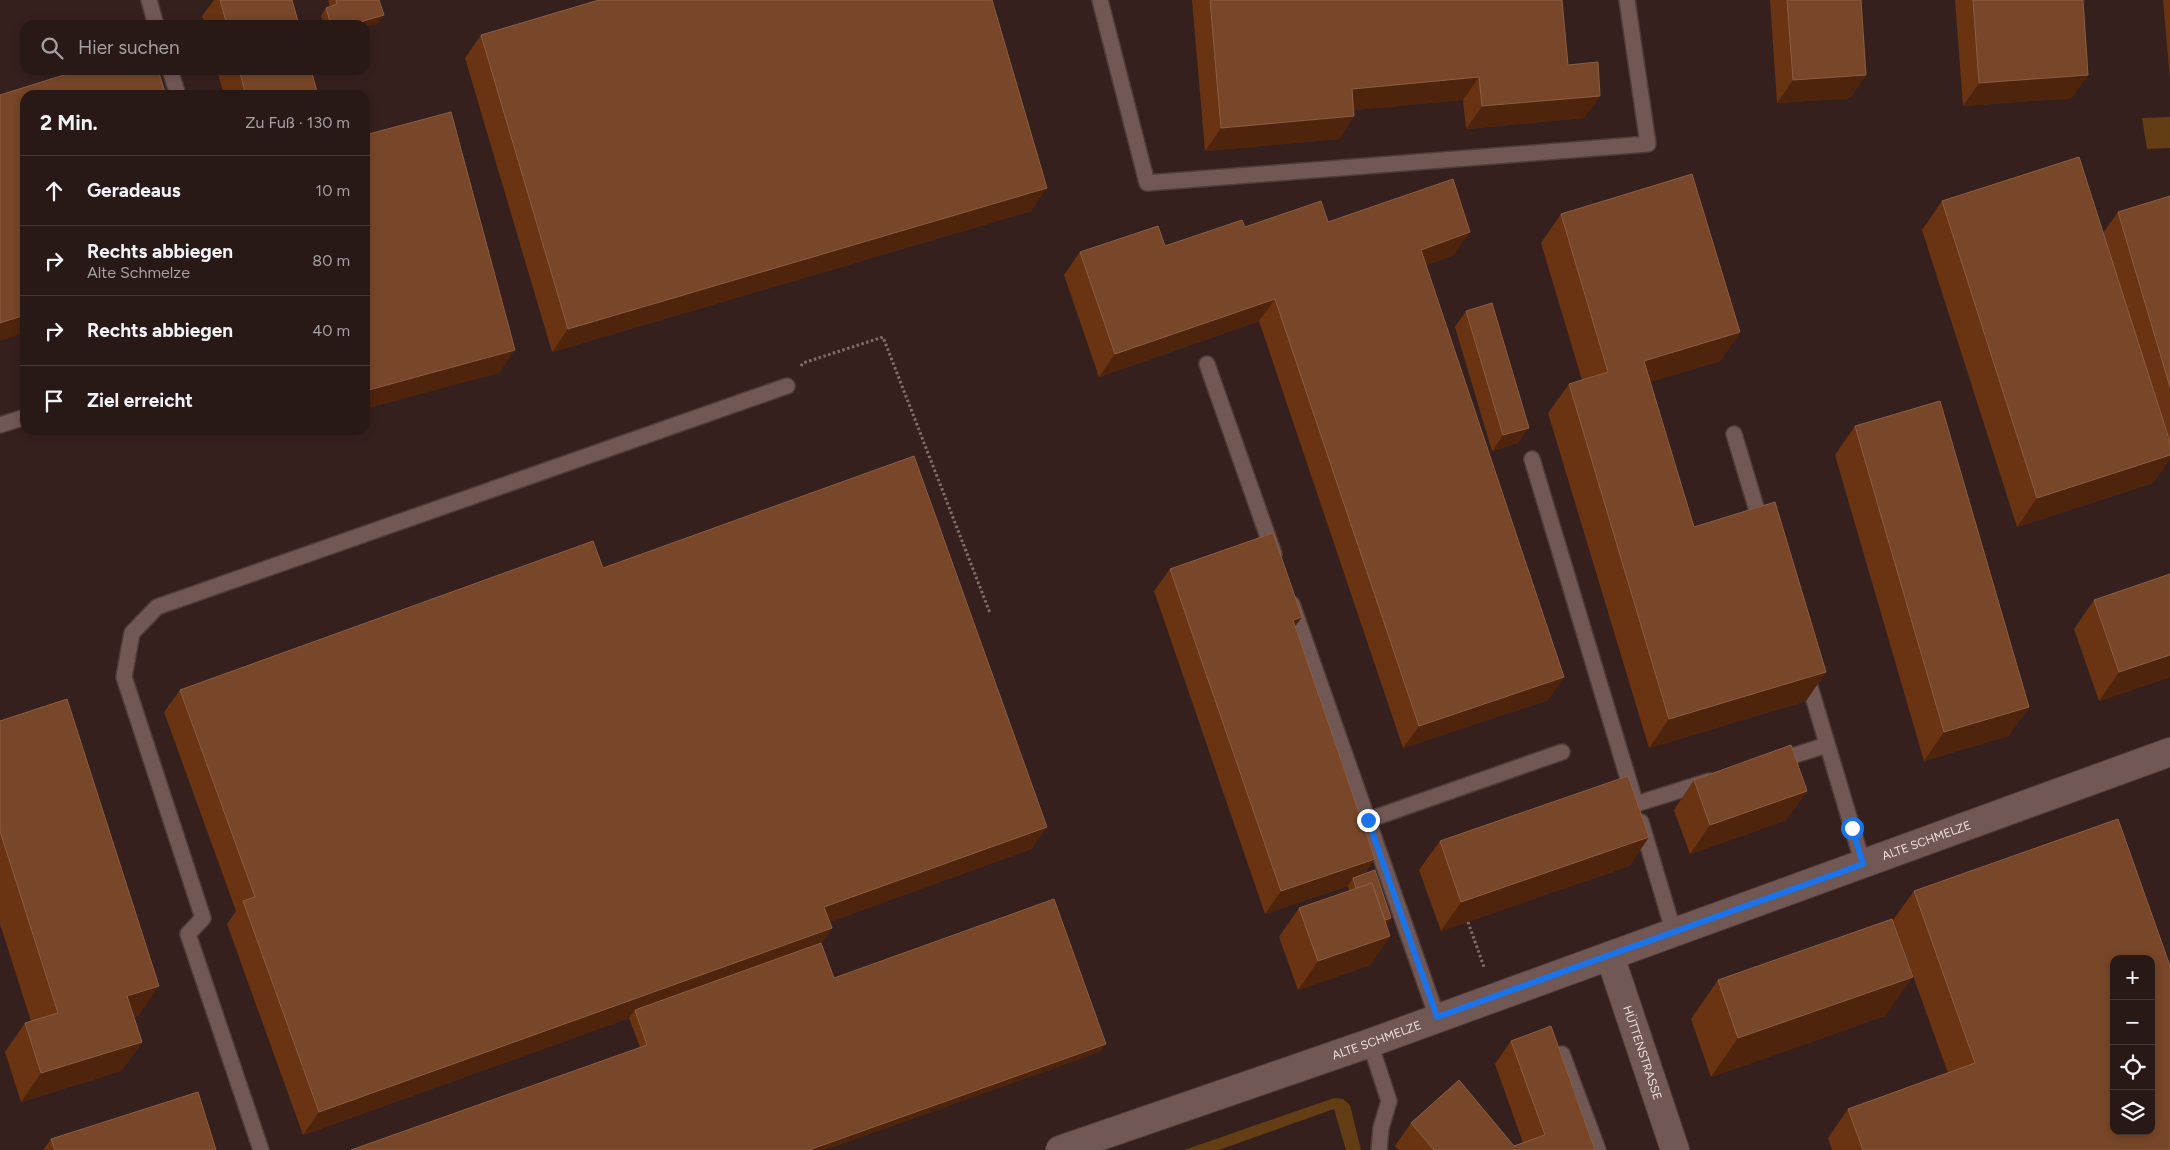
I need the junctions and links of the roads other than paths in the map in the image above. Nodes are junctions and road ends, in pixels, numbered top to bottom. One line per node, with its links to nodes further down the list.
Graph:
1 (149, 0): 4 (lane)
2 (1100, 0): 3 (lane)
3 (1627, 0)
4 (155, 20)
5 (172, 75): 6 (lane)
6 (176, 90)
7 (1207, 364): 14 (lane)
8 (787, 386): 30 (lane)
9 (20, 419): 10 (lane)
10 (0, 425)
11 (1734, 434): 13 (lane)
12 (1532, 459): 22 (lane)
13 (1765, 538)
14 (1279, 568)
15 (1286, 587): 23 (lane)
16 (1802, 660): 17 (lane)
17 (1827, 745): 20 (lane); 24 (lane)
18 (1562, 752): 23 (lane)
19 (2170, 752): 24 (street, ALTE SCHMELZE)
20 (1764, 764)
21 (1727, 776): 22 (lane)
22 (1636, 804): 25 (lane)
23 (1368, 820): 27 (lane)
24 (1863, 864): 25 (street, ALTE SCHMELZE)
25 (1674, 933): 26 (street, ALTE SCHMELZE)
26 (1610, 956): 27 (street, ALTE SCHMELZE); 34 (street, HÜTTENSTRASSE)
27 (1437, 1017): 28 (street, ALTE SCHMELZE)
28 (1370, 1043): 31 (street, ALTE SCHMELZE); 32 (lane)
29 (1562, 1054): 33 (lane)
30 (261, 1150)
31 (1060, 1150)
32 (1378, 1150)
33 (1598, 1150)
34 (1675, 1150)

